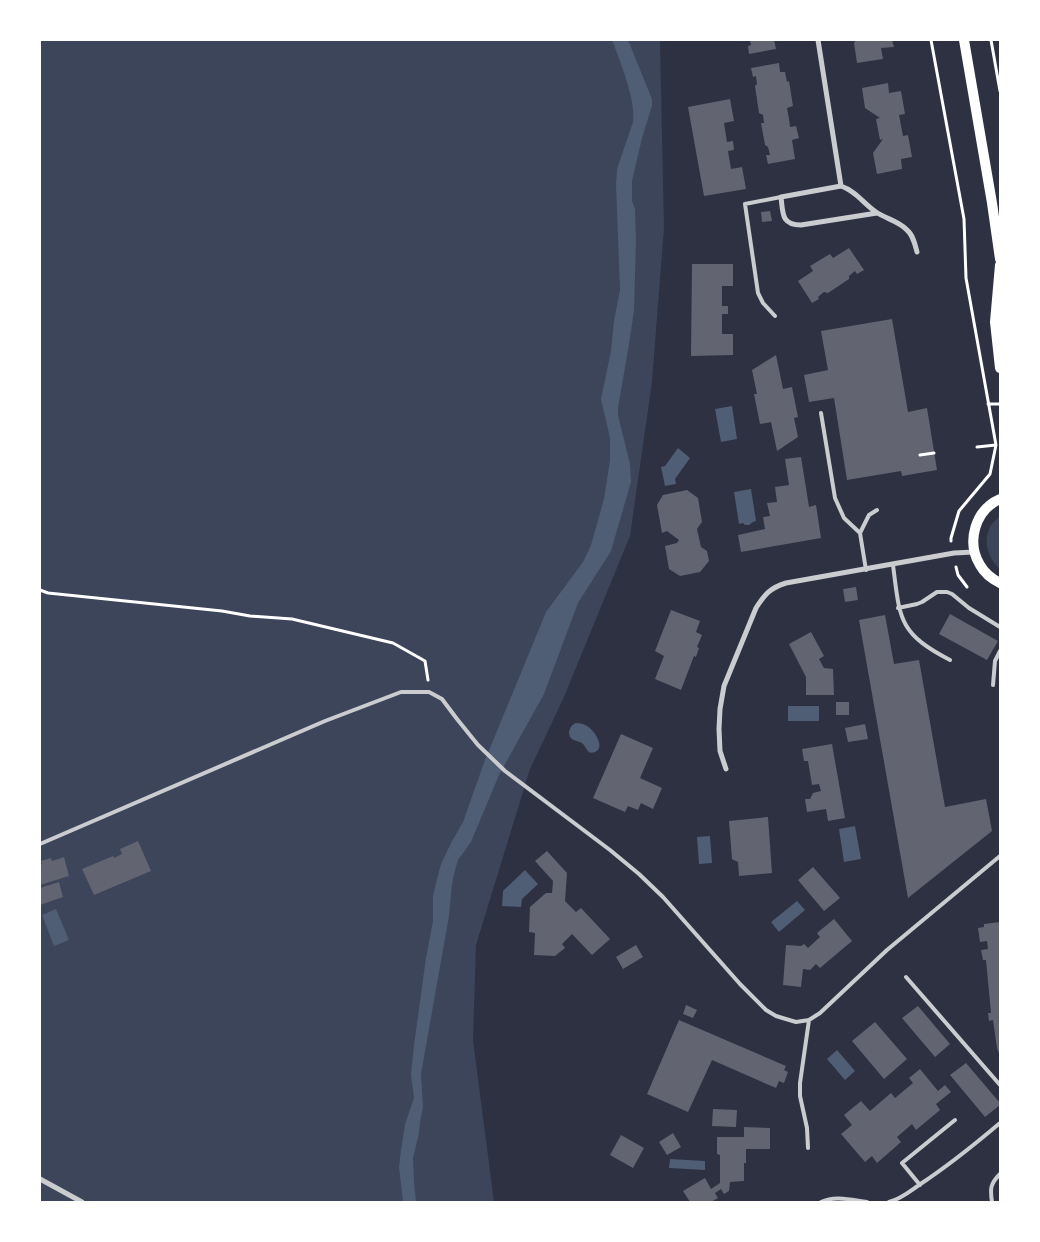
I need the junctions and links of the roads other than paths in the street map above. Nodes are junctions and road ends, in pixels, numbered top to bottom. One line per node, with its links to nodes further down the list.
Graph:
1 (818, 40): 3 (street)
2 (964, 40): 7 (main road)
3 (842, 186): 4 (street); 5 (street)
4 (781, 197): 5 (street); 9 (lane)
5 (877, 213): 6 (street)
6 (916, 252)
7 (1000, 259)
8 (1000, 265): 10 (main road)
9 (775, 316)
10 (1000, 368)
11 (821, 413): 15 (lane)
12 (1000, 489): 13 (main road)
13 (999, 499): 16 (main road)
14 (877, 510): 15 (lane)
15 (860, 533): 18 (lane)
16 (974, 552): 17 (street); 19 (main road)
17 (892, 565): 18 (street); 20 (lane)
18 (866, 570): 25 (street)
19 (1000, 583)
20 (898, 608): 21 (lane); 23 (lane)
21 (1000, 627)
22 (1000, 651): 24 (lane)
23 (950, 660)
24 (993, 685)
25 (726, 769)
26 (40, 844): 29 (lane)
27 (1000, 856): 29 (lane)
28 (906, 977): 30 (lane)
29 (809, 1020): 33 (lane)
30 (1000, 1085)
31 (955, 1120): 36 (lane)
32 (1000, 1123): 36 (lane)
33 (808, 1148)
34 (1000, 1174): 41 (lane)
35 (40, 1178): 37 (street)
36 (920, 1185): 40 (lane)
37 (82, 1202)
38 (821, 1202): 39 (lane)
39 (867, 1202)
40 (889, 1202)
41 (992, 1202)

